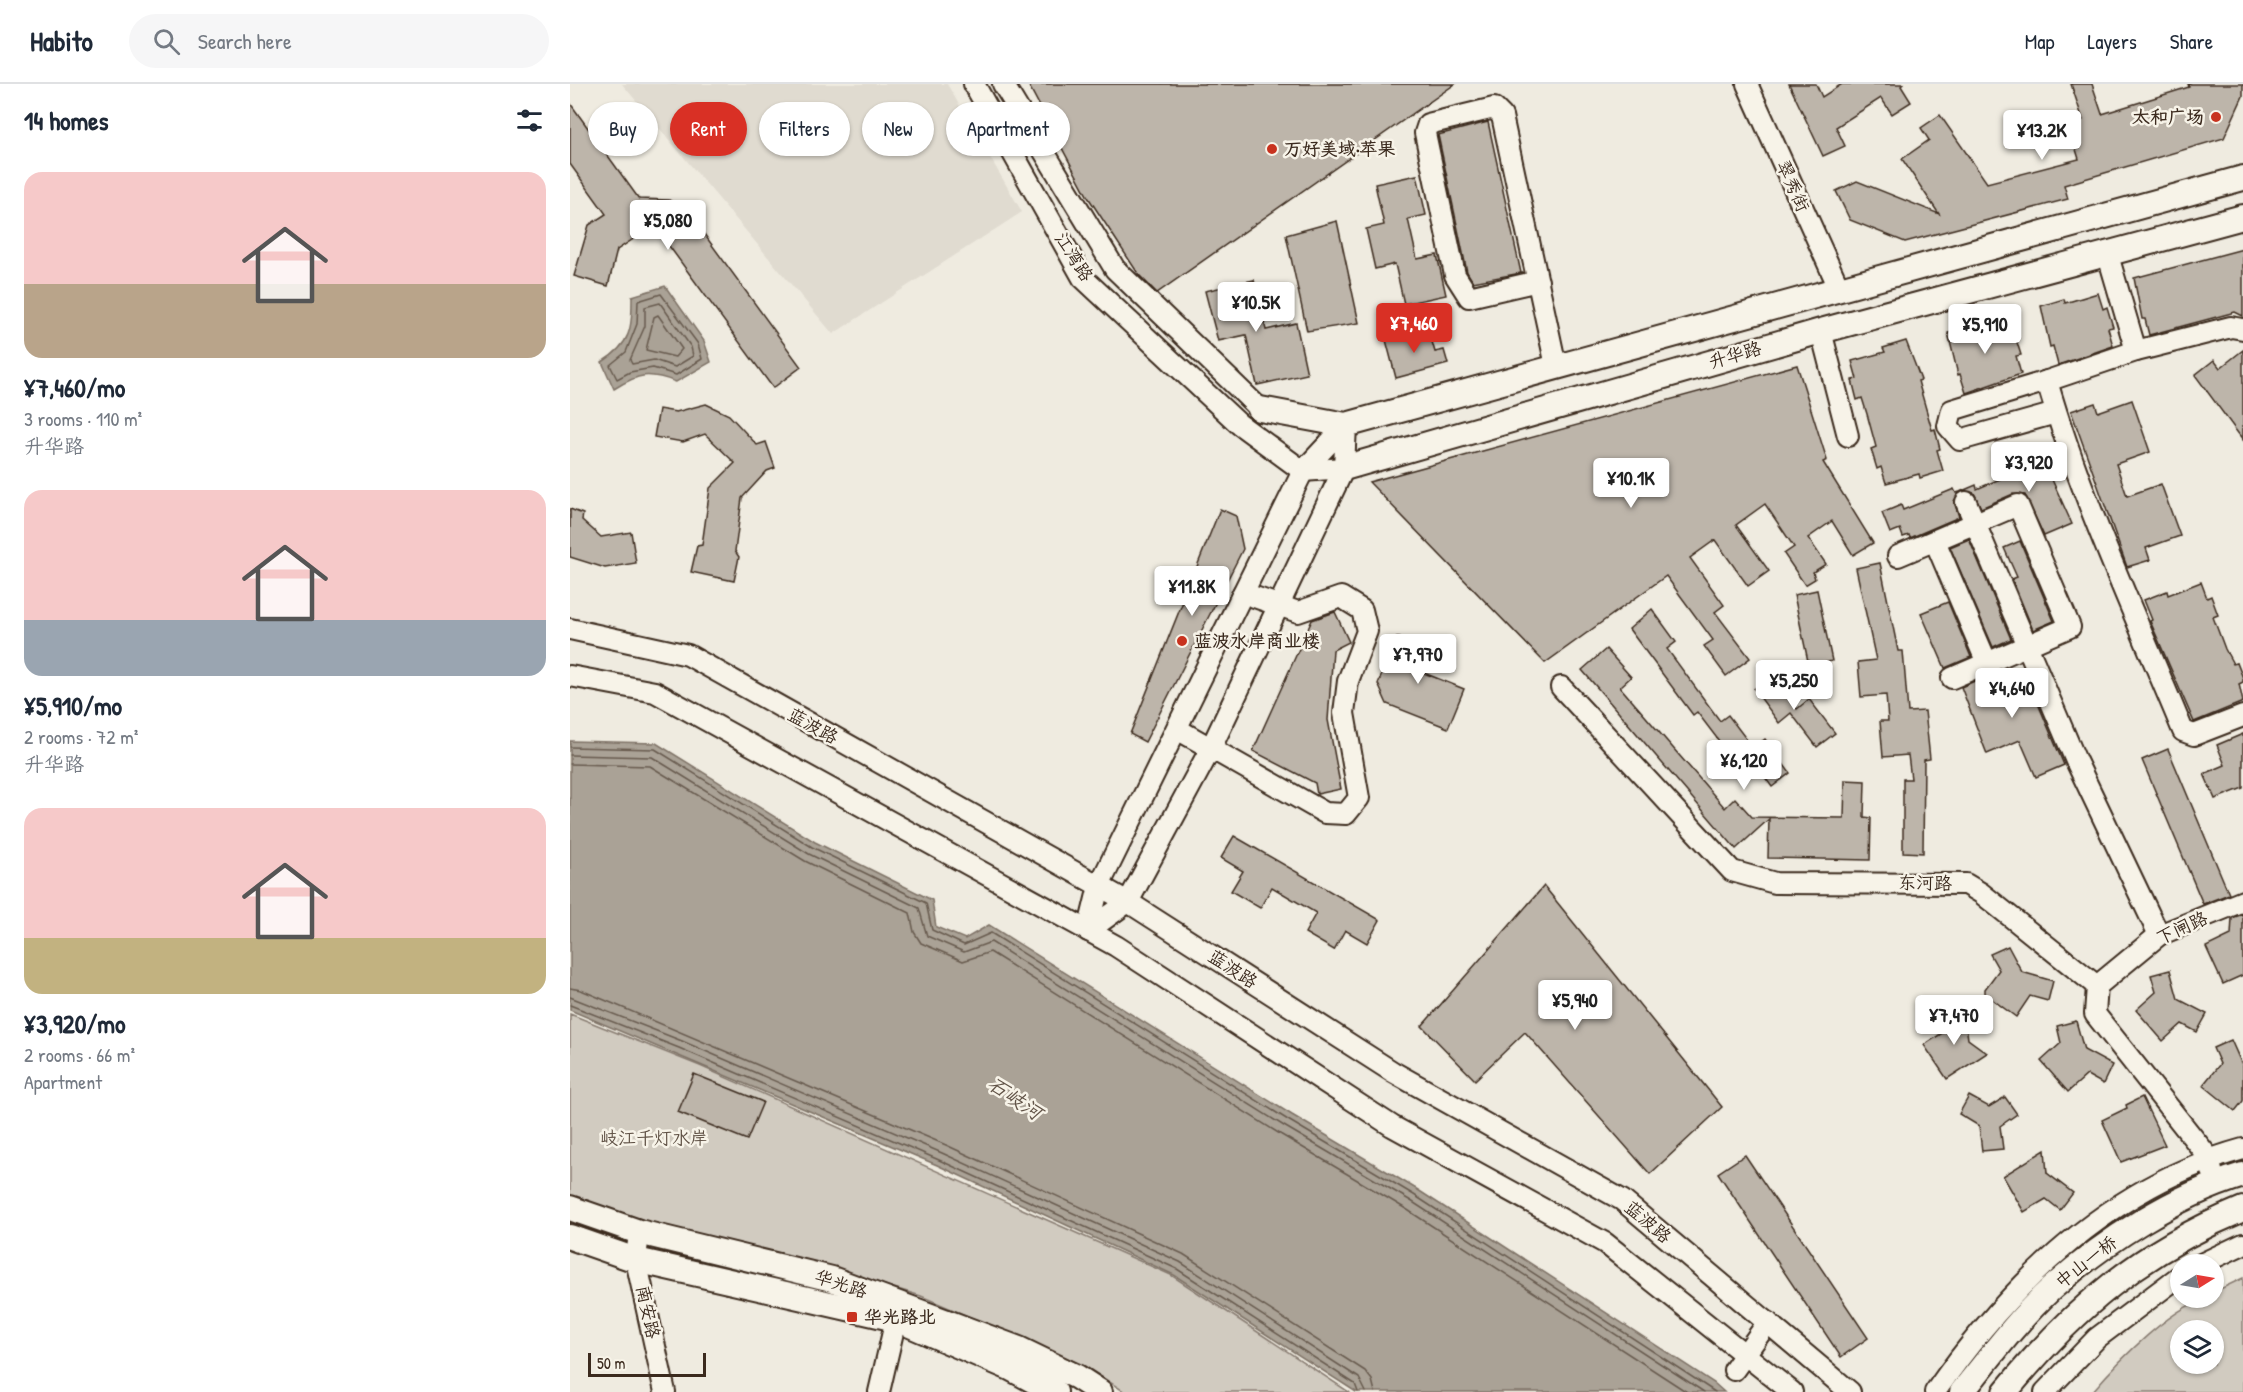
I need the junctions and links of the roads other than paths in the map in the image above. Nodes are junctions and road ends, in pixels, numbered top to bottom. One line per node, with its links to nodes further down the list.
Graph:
1 (974, 84): 19 (street, 江湾路)
2 (1003, 84): 14 (street, 江湾路)
3 (1747, 84): 8 (street, 翠秀街)
4 (2243, 178): 8 (main road, 升华路)
5 (2243, 217): 6 (main road, 升华路)
6 (2107, 252): 10 (main road, 升华路); 11 (street)
7 (1538, 281): 7 (street); 12 (street)
8 (1839, 288): 12 (main road, 升华路)
9 (2243, 329): 11 (street)
10 (1821, 331): 17 (street); 18 (main road, 升华路)
11 (2136, 351): 13 (street)
12 (1556, 366): 16 (main road, 升华路)
13 (2047, 381): 15 (street); 15 (street)
14 (1260, 409): 16 (main road, 升华路)
15 (2056, 413): 32 (street)
16 (1346, 425): 18 (street); 19 (street)
17 (1848, 436)
18 (1344, 468): 19 (street, 升华路); 25 (street)
19 (1303, 471): 24 (street)
20 (1966, 502): 21 (street)
21 (1975, 524): 22 (street); 27 (street); 27 (street)
22 (1935, 541): 23 (street); 28 (street)
23 (1898, 556)
24 (1243, 593): 25 (street); 33 (street)
25 (1279, 605): 34 (street); 34 (street)
26 (570, 629): 35 (street, 蓝波路)
27 (2027, 646): 28 (street); 39 (street)
28 (1987, 663): 30 (street)
29 (570, 676): 38 (street)
30 (1952, 678)
31 (1561, 687): 40 (street, 东河路)
32 (2243, 716)
33 (1176, 729): 34 (street); 35 (street)
34 (1211, 748): 37 (street)
35 (1099, 886): 37 (street, 蓝波路); 38 (street)
36 (2243, 901): 39 (street, 下闸路)
37 (1128, 902): 38 (street); 54 (street, 蓝波路)
38 (1088, 931): 55 (street)
39 (2159, 935): 40 (street, 下闸路)
40 (2097, 986): 42 (street)
41 (2243, 1149): 42 (street)
42 (2209, 1158): 44 (street); 62 (street)
43 (2243, 1175): 44 (main road, 中山一桥)
44 (2216, 1183): 63 (main road, 中山一桥)
45 (570, 1208): 47 (main road, 华光路)
46 (2243, 1209): 64 (main road, 中山一桥)
47 (639, 1232): 51 (street, 南安路); 59 (main road, 华光路)
48 (570, 1237): 51 (main road, 华光路)
49 (2243, 1244): 50 (street)
50 (2222, 1254)
51 (636, 1260): 53 (main road, 华光路); 56 (street, 南安路)
52 (2170, 1283): 65 (street)
53 (896, 1319): 57 (street); 58 (main road, 华光路)
54 (1768, 1322): 55 (street); 61 (street, 蓝波路)
55 (1739, 1362): 60 (street)
56 (665, 1392)
57 (879, 1392)
58 (1055, 1392)
59 (1100, 1392)
60 (1792, 1392)
61 (1850, 1392)
62 (1935, 1392)
63 (1962, 1392)
64 (2005, 1392)
65 (2044, 1392)

